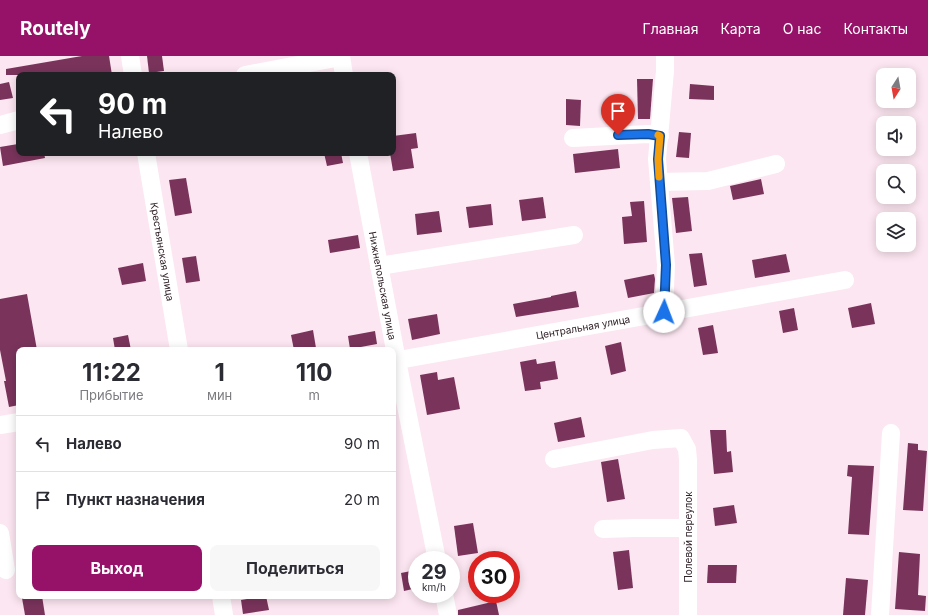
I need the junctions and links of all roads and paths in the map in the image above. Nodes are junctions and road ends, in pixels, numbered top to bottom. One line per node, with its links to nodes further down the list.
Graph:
1 (130, 56): 4 (street)
2 (665, 56): 9 (street)
3 (341, 57): 5 (street); 6 (street)
4 (133, 72)
5 (261, 72)
6 (344, 72)
7 (16, 121): 8 (street)
8 (0, 124)
9 (660, 136): 10 (street); 14 (street)
10 (573, 138)
11 (147, 156): 19 (street, Крестьянская улица)
12 (359, 156): 16 (street, Нижнепольская улица)
13 (776, 164): 14 (street)
14 (659, 182): 18 (street)
15 (574, 235): 16 (street)
16 (379, 266): 20 (street, Нижнепольская улица)
17 (845, 280): 18 (street, Центральная улица)
18 (664, 312): 21 (street, Центральная улица)
19 (178, 347)
20 (393, 347)
21 (396, 361)
22 (396, 366): 30 (street, Нижнепольская улица)
23 (16, 422): 24 (street)
24 (0, 425)
25 (890, 433): 37 (street)
26 (554, 460): 27 (street, Полевой переулок)
27 (688, 528): 28 (street); 36 (street, Полевой переулок)
28 (603, 530)
29 (0, 533): 31 (street)
30 (435, 551)
31 (6, 570)
32 (221, 599): 34 (street)
33 (446, 603): 35 (street)
34 (224, 615)
35 (448, 615)
36 (688, 615)
37 (880, 615)

